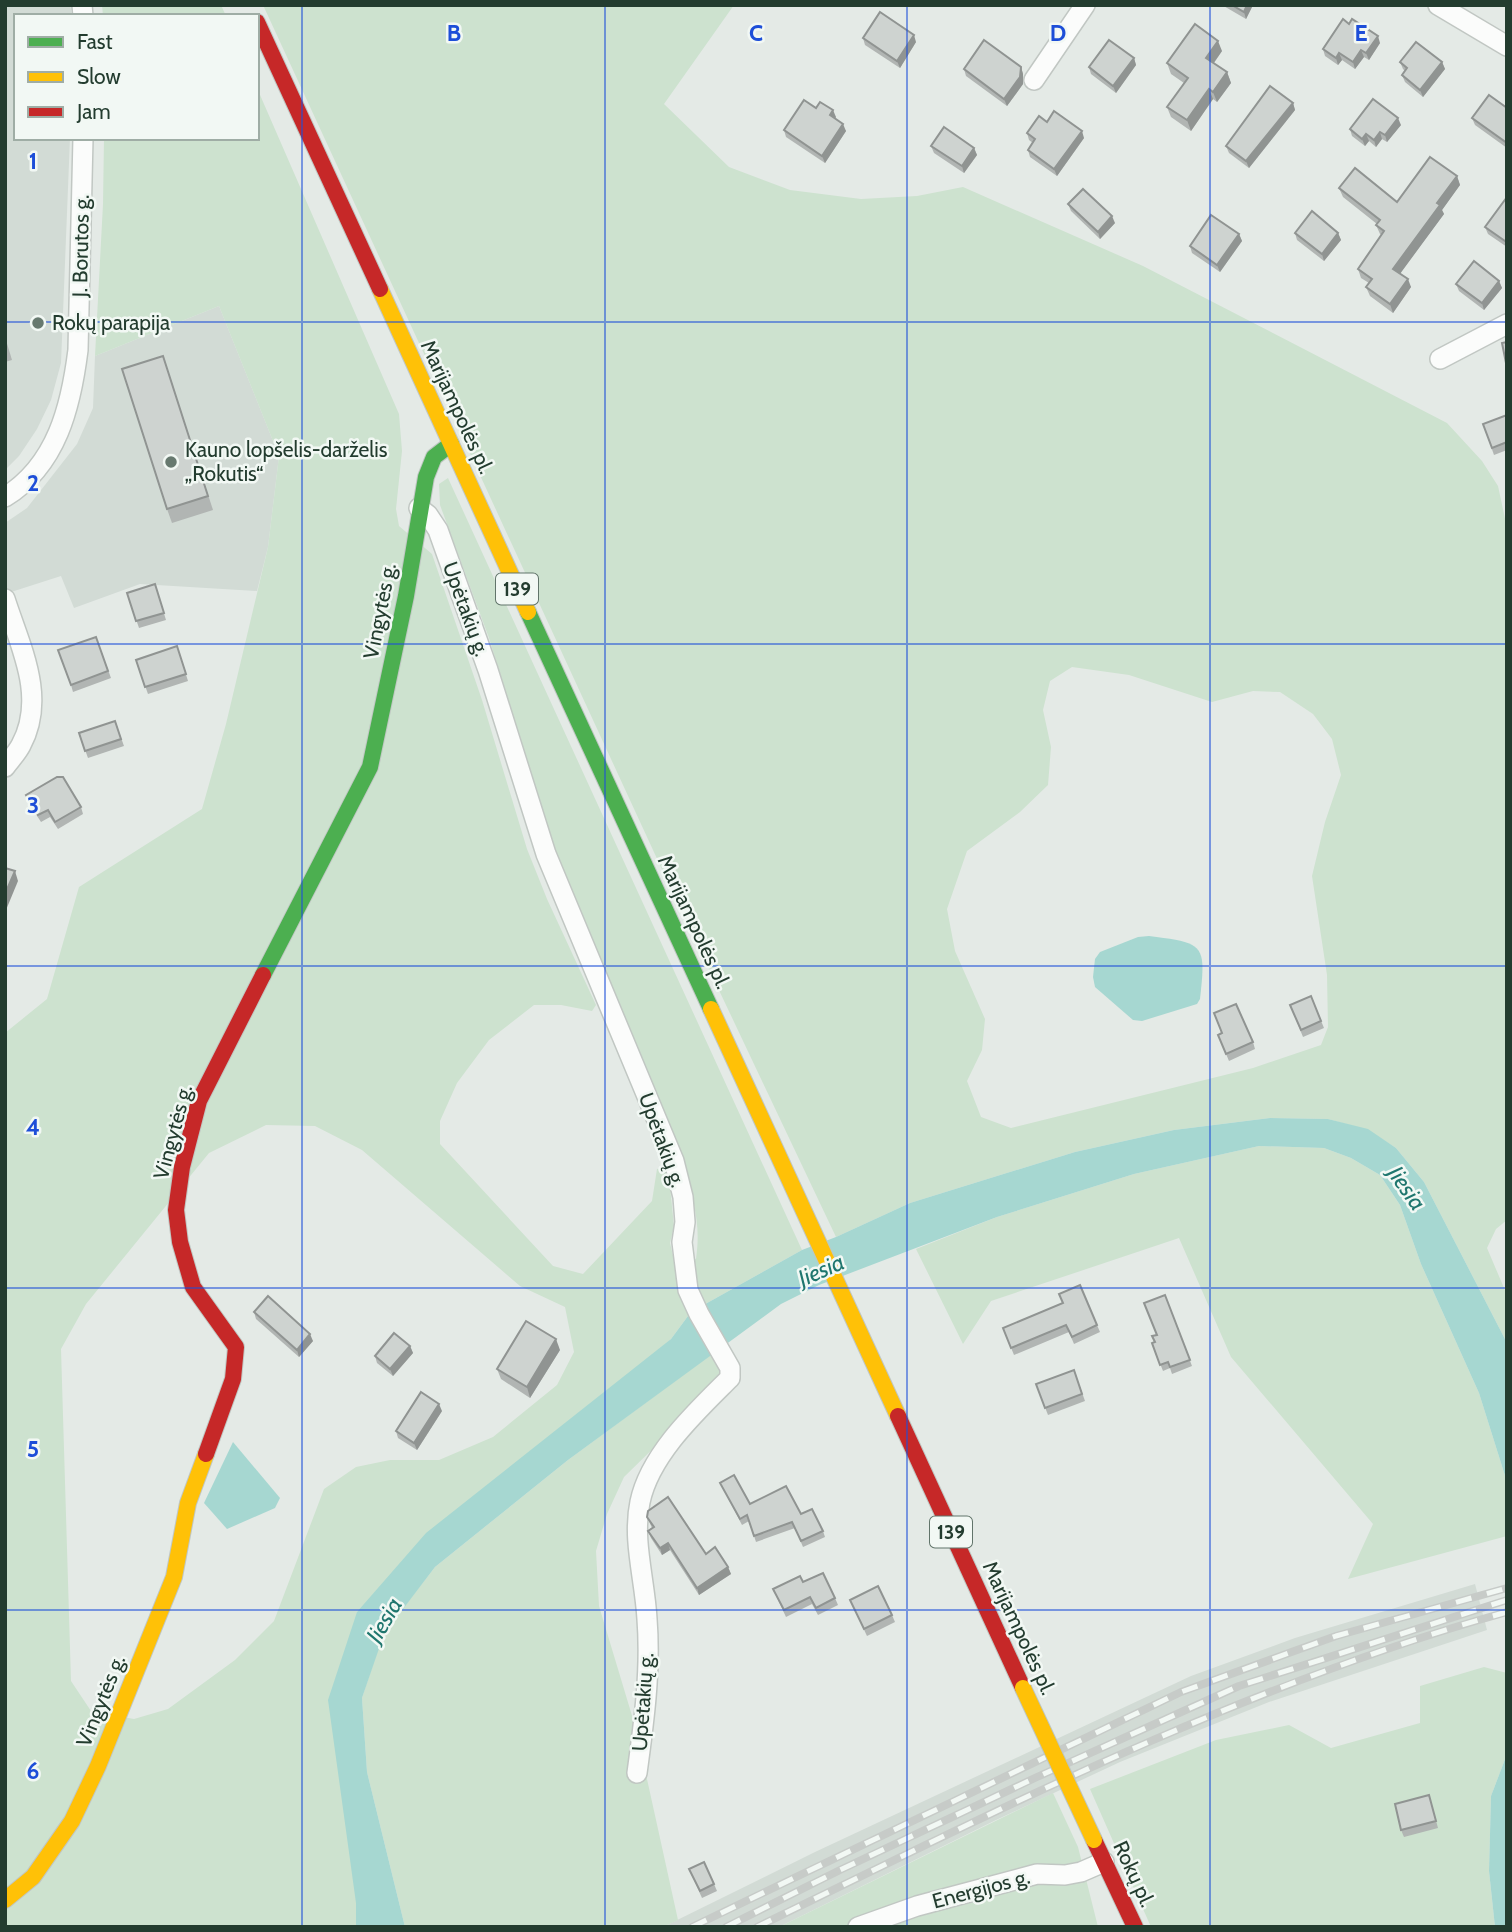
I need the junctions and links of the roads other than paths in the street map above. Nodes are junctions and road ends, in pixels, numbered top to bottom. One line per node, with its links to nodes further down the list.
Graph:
1 (1085, 5): 5 (street)
2 (1438, 5): 4 (street)
3 (259, 26): 9 (main road, Marijampolės pl. / 139)
4 (1507, 46)
5 (1034, 80)
6 (83, 140): 10 (street, J. Borutos g.)
7 (1507, 324): 8 (street)
8 (1440, 359)
9 (451, 444): 11 (main road, Vingytės g.); 15 (main road, Marijampolės pl. / 139, bridge)
10 (5, 497)
11 (419, 508): 14 (street, Upėtakių g.); 17 (main road, Vingytės g.)
12 (5, 599): 13 (street)
13 (5, 767)
14 (637, 1773)
15 (1094, 1840): 16 (main road, Rokų pl. / 139)
16 (1104, 1862): 18 (street, Energijos g.); 19 (main road, Rokų pl. / 139)
17 (5, 1900)
18 (858, 1927)
19 (1135, 1927)

